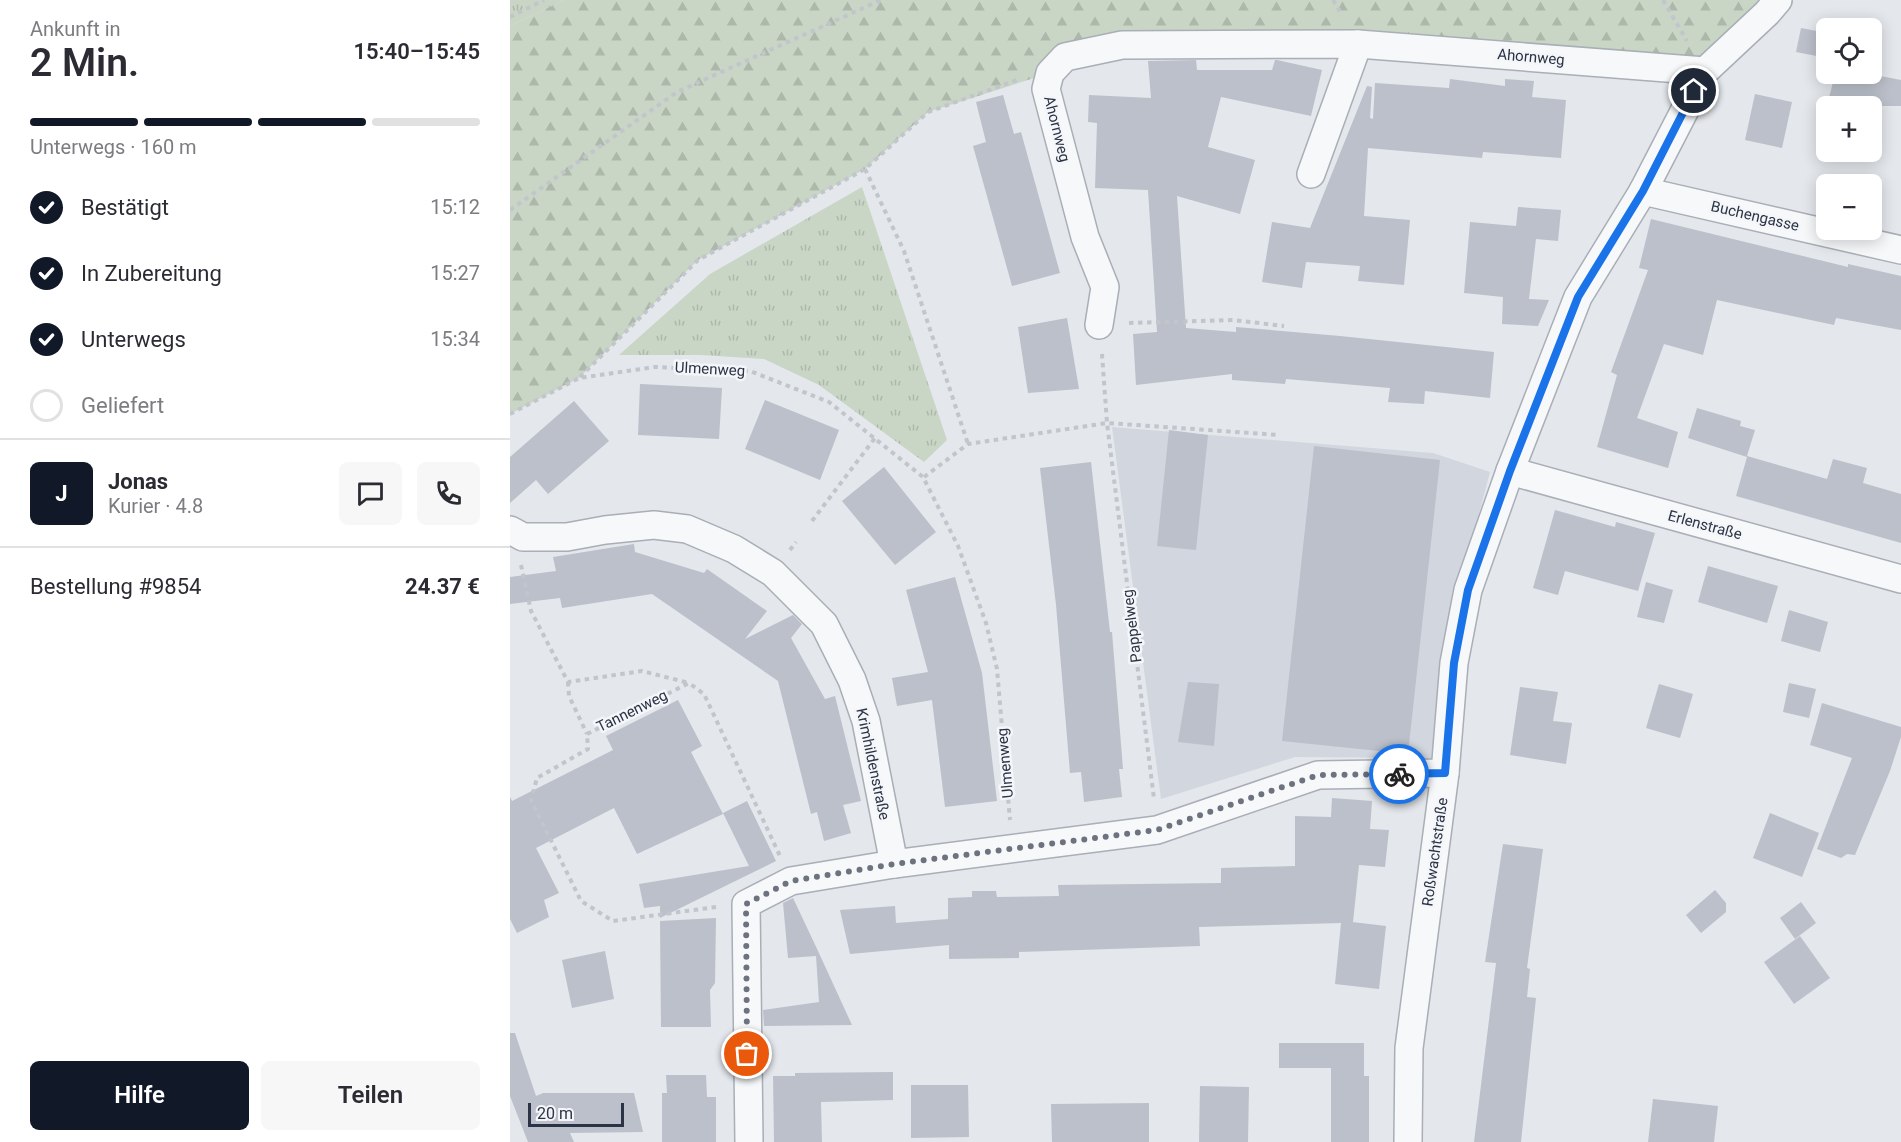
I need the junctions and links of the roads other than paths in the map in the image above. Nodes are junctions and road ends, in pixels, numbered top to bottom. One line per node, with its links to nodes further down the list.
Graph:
1 (1778, 0): 3 (street, Roßwachtstraße)
2 (1358, 44): 3 (street, Ahornweg); 4 (street); 7 (street, Ahornweg)
3 (1704, 71): 5 (street, Roßwachtstraße)
4 (1311, 174)
5 (1643, 191): 6 (street, Buchengasse); 8 (street, Roßwachtstraße)
6 (1901, 249)
7 (1099, 325)
8 (1510, 471): 10 (street, Erlenstraße); 11 (street, Roßwachtstraße)
9 (517, 534): 12 (street, Krimhildenstraße)
10 (1901, 579)
11 (1445, 773): 12 (street); 14 (street, Roßwachtstraße)
12 (894, 864): 13 (street)
13 (750, 1142)
14 (1408, 1142)

